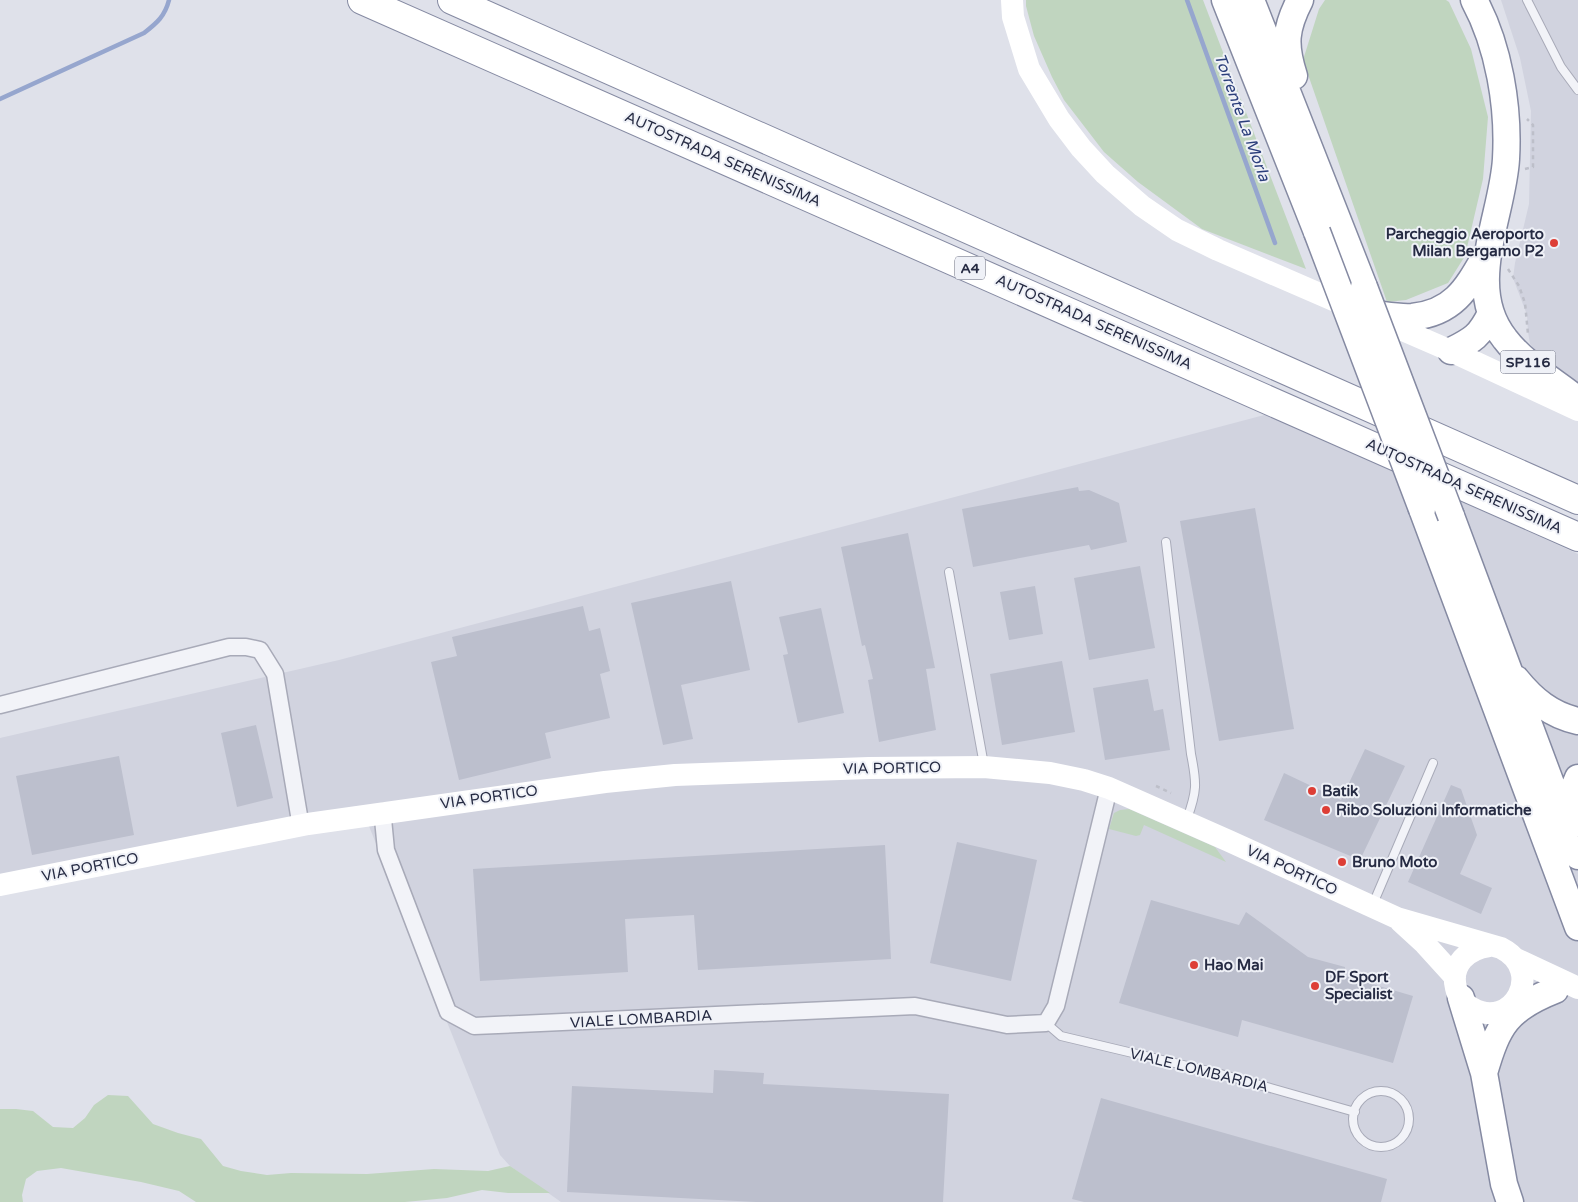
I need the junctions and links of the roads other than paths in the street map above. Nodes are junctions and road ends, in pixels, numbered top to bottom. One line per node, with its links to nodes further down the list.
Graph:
1 (362, 0): 18 (highway, AUTOSTRADA SERENISSIMA / A4)
2 (452, 0): 17 (highway, A4)
3 (1012, 0): 12 (main road, SP116)
4 (1225, 0): 35 (highway, bridge)
5 (1251, 0): 10 (highway)
6 (1300, 0): 10 (highway)
7 (1528, 0): 9 (lane)
8 (1474, 3): 11 (highway, SP116)
9 (1578, 90)
10 (1314, 162): 21 (highway, bridge)
11 (1497, 258): 12 (highway, SP116); 13 (highway, SP116)
12 (1365, 313): 14 (main road, SP116)
13 (1491, 313): 14 (highway); 15 (highway, SP116)
14 (1451, 351): 16 (main road, SP116)
15 (1578, 400)
16 (1578, 410)
17 (1578, 500)
18 (1578, 537)
19 (1166, 542): 29 (lane)
20 (949, 572): 25 (lane)
21 (1509, 671): 23 (highway); 31 (highway)
22 (0, 705): 30 (street)
23 (1578, 721)
24 (1433, 764): 33 (lane)
25 (984, 767): 27 (main road, VIA PORTICO); 28 (main road, VIA PORTICO)
26 (1578, 778): 31 (highway)
27 (1109, 788): 29 (main road, VIA PORTICO); 42 (street)
28 (384, 812): 30 (main road, VIA PORTICO); 42 (street, VIALE LOMBARDIA)
29 (1186, 822): 33 (main road, VIA PORTICO)
30 (308, 824): 32 (main road, VIA PORTICO)
31 (1576, 850)
32 (0, 885)
33 (1372, 907): 34 (main road, VIA PORTICO)
34 (1397, 918): 36 (main road, VIA PORTICO); 38 (main road, VIA PORTICO)
35 (1578, 927)
36 (1489, 946): 37 (main road, VIA PORTICO); 38 (main road)
37 (1516, 959): 39 (main road, VIA PORTICO); 40 (main road)
38 (1458, 987): 41 (main road, VIA PORTICO); 43 (highway)
39 (1570, 992): 40 (main road); 43 (highway)
40 (1520, 993): 41 (main road)
41 (1501, 1011): 43 (highway)
42 (1046, 1023): 44 (lane, VIALE LOMBARDIA)
43 (1484, 1073): 45 (highway)
44 (1355, 1112): 44 (lane)
45 (1510, 1202)

